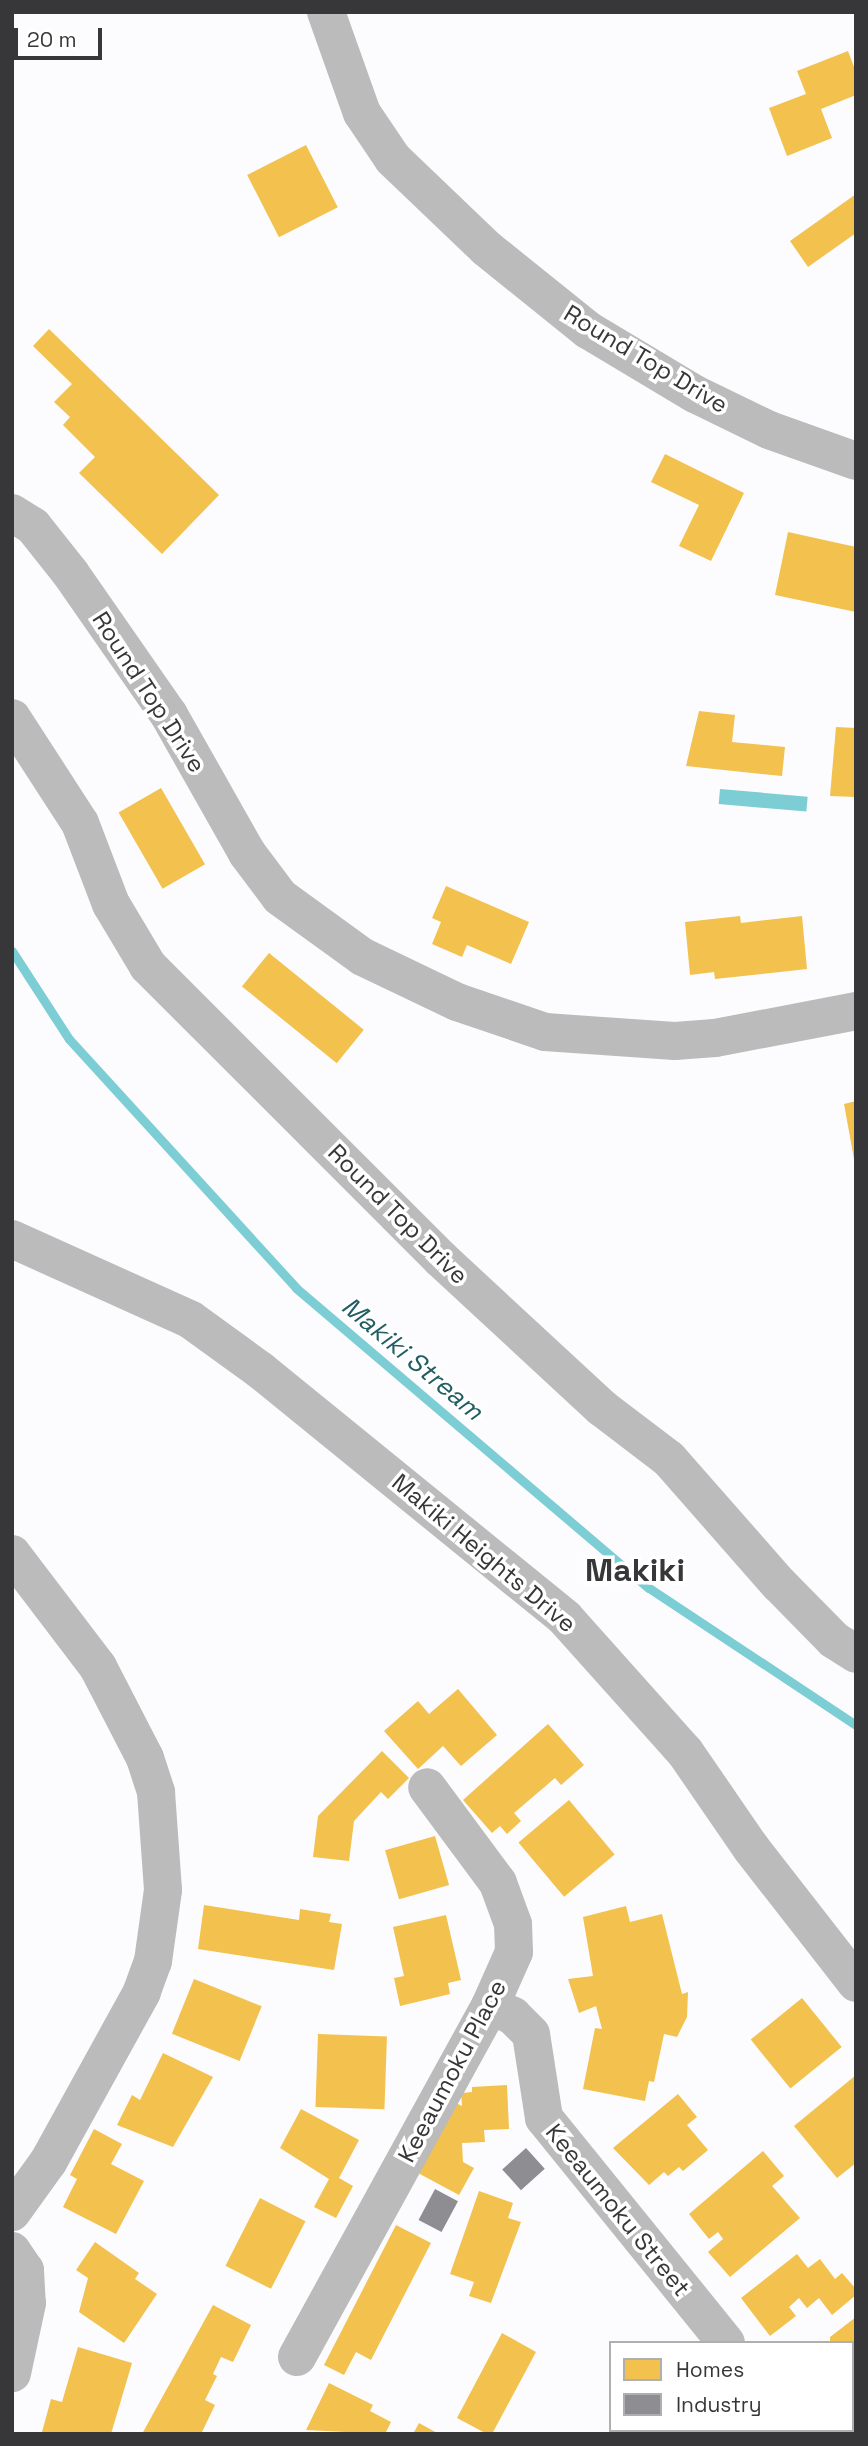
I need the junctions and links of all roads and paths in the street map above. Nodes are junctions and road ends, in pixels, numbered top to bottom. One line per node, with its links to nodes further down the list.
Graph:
1 (326, 12): 2 (street, Round Top Drive)
2 (856, 461)
3 (12, 513): 5 (street, Round Top Drive)
4 (12, 718): 8 (street, Round Top Drive)
5 (856, 1011)
6 (12, 1239): 10 (street, Makiki Heights Drive)
7 (12, 1554): 12 (street)
8 (856, 1654)
9 (427, 1787): 11 (street, Keeaumoku Place)
10 (856, 1983)
11 (490, 2006): 14 (street, Keeaumoku Street); 15 (street, Keeaumoku Place)
12 (12, 2212)
13 (12, 2251): 16 (street)
14 (724, 2341)
15 (297, 2357)
16 (12, 2373)

